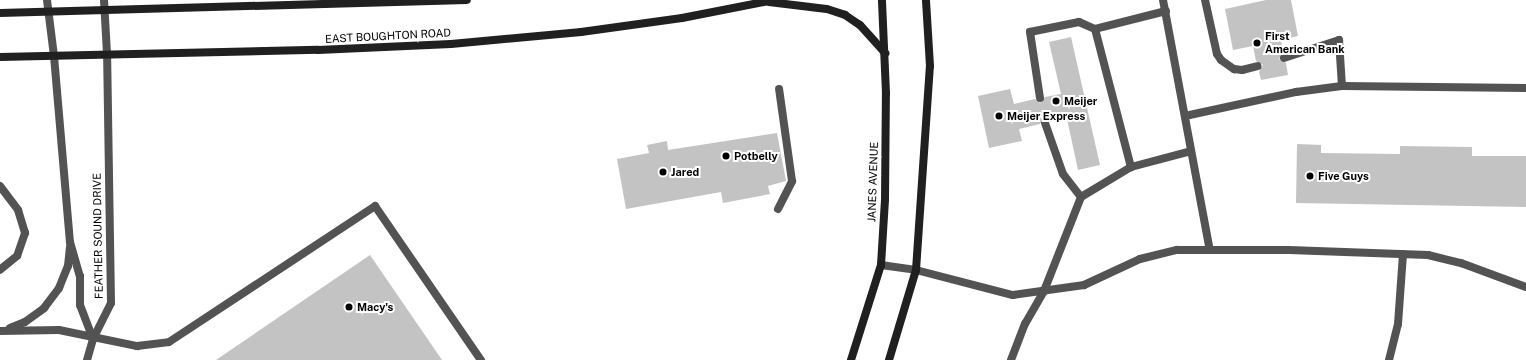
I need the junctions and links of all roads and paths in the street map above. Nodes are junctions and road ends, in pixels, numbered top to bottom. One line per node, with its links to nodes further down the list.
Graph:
1 (48, 0): 13 (street, FEATHER SOUND DRIVE)
2 (104, 0): 14 (street, FEATHER SOUND DRIVE)
3 (243, 0): 11 (street)
4 (467, 0): 10 (main road)
5 (882, 0): 17 (main road, JANES AVENUE)
6 (926, 0): 39 (main road)
7 (1164, 0): 12 (street)
8 (1205, 0): 22 (street)
9 (770, 1): 17 (main road, EAST BOUGHTON ROAD); 18 (main road, EAST BOUGHTON ROAD)
10 (318, 2): 11 (main road)
11 (236, 7): 14 (main road)
12 (1166, 11): 16 (street); 27 (street)
13 (49, 12): 14 (main road); 15 (main road); 19 (street, FEATHER SOUND DRIVE)
14 (105, 12): 18 (street, FEATHER SOUND DRIVE)
15 (0, 13)
16 (1095, 30): 26 (street); 30 (street)
17 (885, 53): 37 (main road, JANES AVENUE)
18 (107, 54): 19 (main road, EAST BOUGHTON ROAD); 43 (street, FEATHER SOUND DRIVE)
19 (54, 56): 20 (main road, EAST BOUGHTON ROAD); 34 (street, FEATHER SOUND DRIVE)
20 (0, 57)
21 (1284, 58): 23 (street)
22 (1258, 66)
23 (1342, 86): 24 (street); 27 (street)
24 (1526, 88)
25 (778, 89): 33 (street)
26 (1040, 98)
27 (1185, 116): 29 (street)
28 (1045, 123): 32 (street)
29 (1191, 151): 30 (street); 35 (street)
30 (1131, 167): 32 (street)
31 (0, 186): 38 (street)
32 (1081, 197): 41 (street)
33 (778, 209)
34 (70, 242): 42 (street); 43 (street, FEATHER SOUND DRIVE)
35 (1210, 250): 36 (street); 41 (street)
36 (1403, 254): 40 (street); 49 (street)
37 (880, 265): 39 (street); 46 (main road, JANES AVENUE)
38 (0, 270)
39 (916, 270): 41 (street); 47 (main road)
40 (1526, 287)
41 (1044, 291): 48 (street)
42 (2, 331): 43 (street)
43 (93, 339): 44 (street); 45 (street)
44 (87, 360)
45 (481, 360)
46 (851, 360)
47 (889, 360)
48 (1011, 360)
49 (1389, 360)

